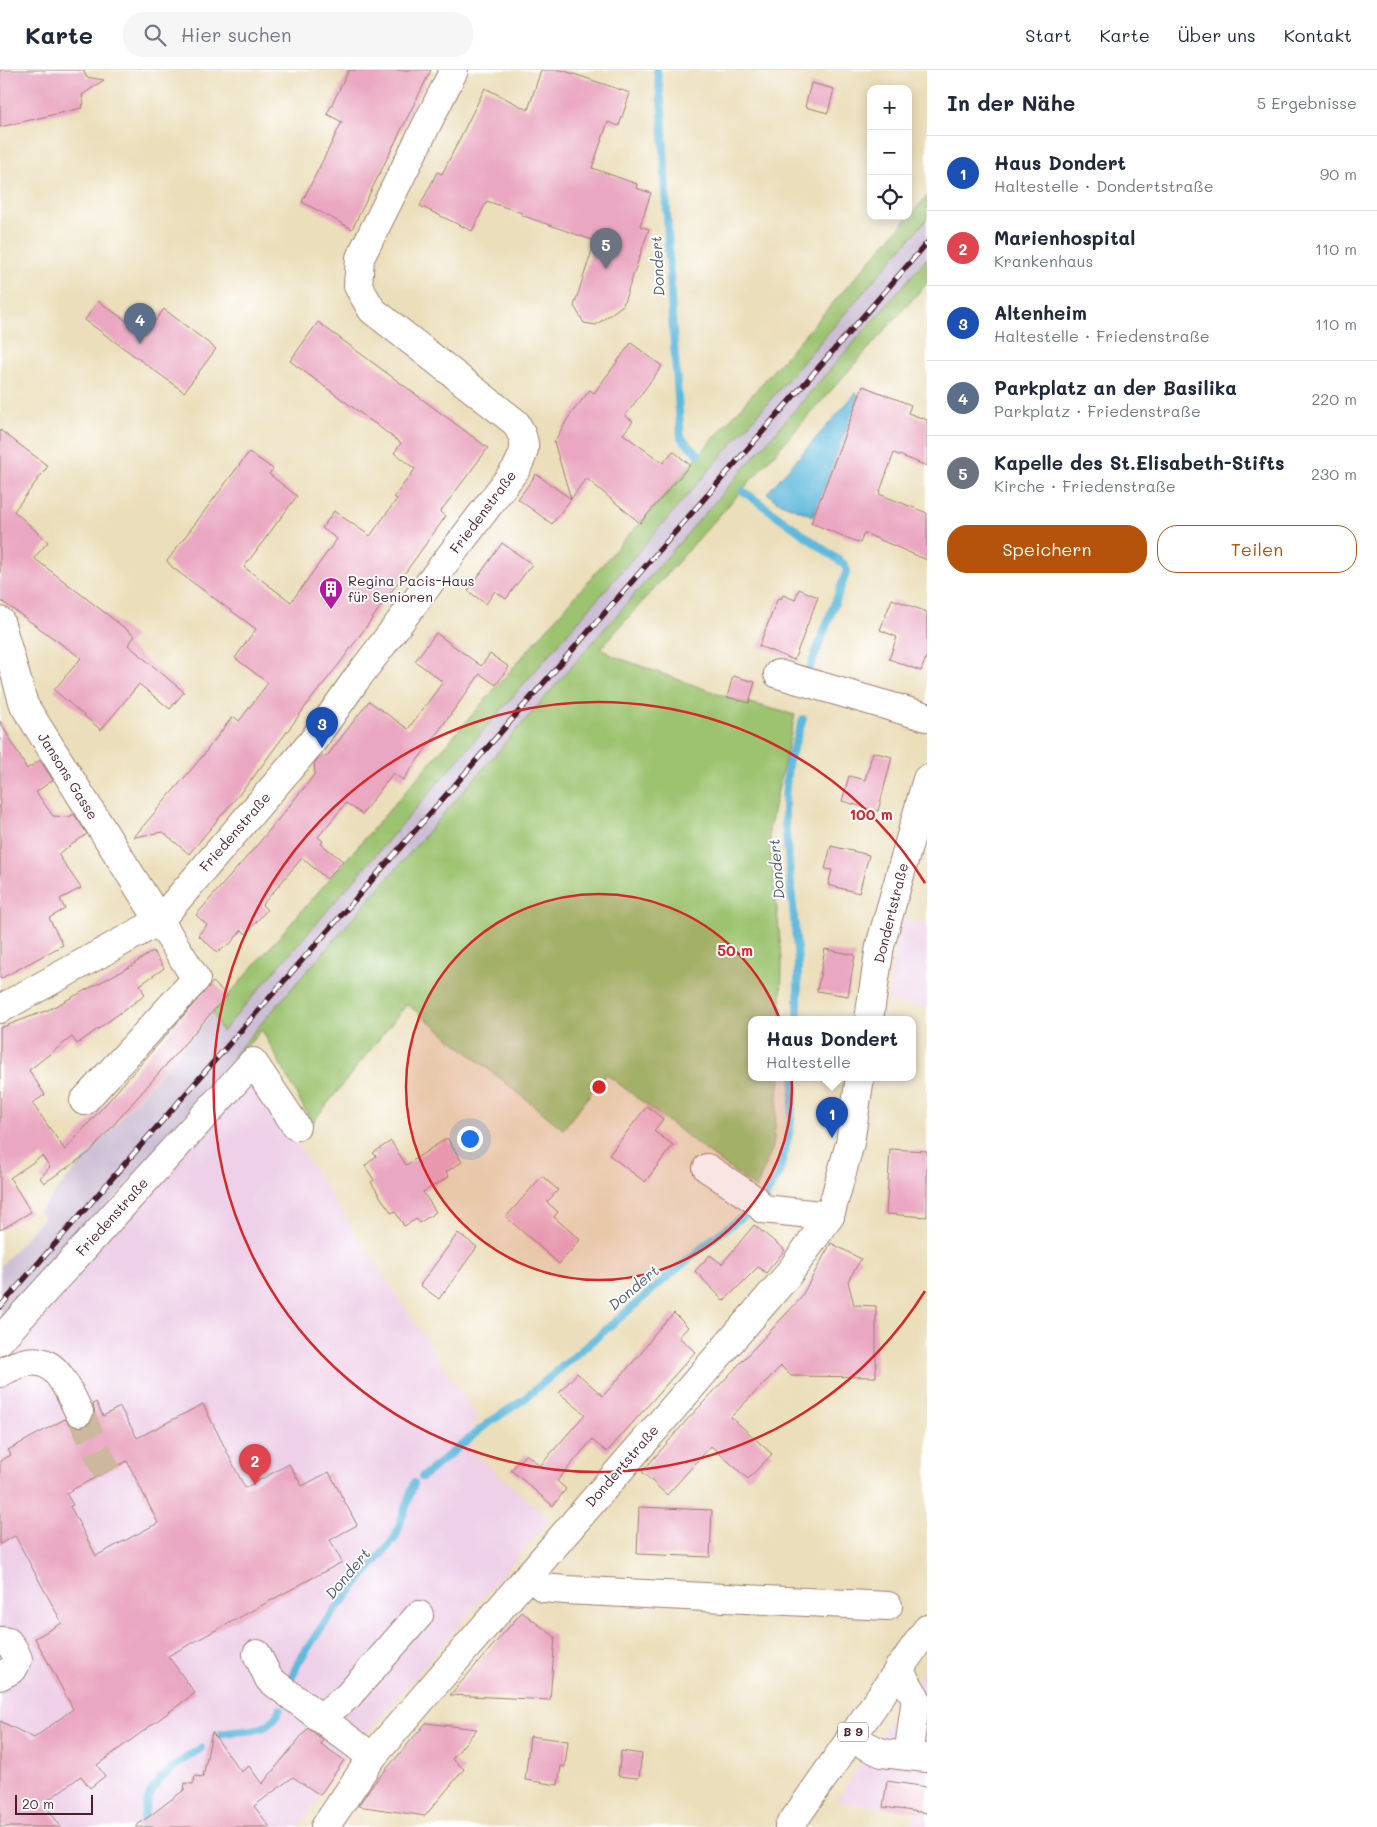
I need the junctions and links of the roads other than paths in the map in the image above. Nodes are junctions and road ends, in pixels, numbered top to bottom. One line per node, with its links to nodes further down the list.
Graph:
1 (454, 70): 6 (street, Friedenstraße)
2 (0, 621): 6 (street, Jansons Gasse)
3 (778, 674): 4 (street)
4 (927, 716)
5 (927, 779): 8 (street, Dondertstraße)
6 (159, 921): 7 (street, Friedenstraße); 10 (street, Jansons Gasse)
7 (0, 1009)
8 (869, 1016)
9 (859, 1081): 13 (street, Dondertstraße)
10 (84, 1101)
11 (296, 1126): 14 (street, Friedenstraße)
12 (707, 1168): 13 (street)
13 (830, 1216): 17 (street, Dondertstraße)
14 (0, 1340)
15 (0, 1373): 16 (street)
16 (79, 1412)
17 (529, 1575): 18 (street); 27 (street, Dondertstraße)
18 (888, 1606)
19 (419, 1615): 25 (street)
20 (927, 1629): 23 (street, B 9)
21 (0, 1641): 24 (street)
22 (257, 1654): 25 (street)
23 (898, 1669): 26 (street, B 9); 28 (street)
24 (0, 1676)
25 (321, 1717): 27 (street)
26 (850, 1738): 28 (street); 30 (street, B 9)
27 (372, 1757): 29 (street, Dondertstraße)
28 (918, 1757)
29 (325, 1827)
30 (789, 1827)

